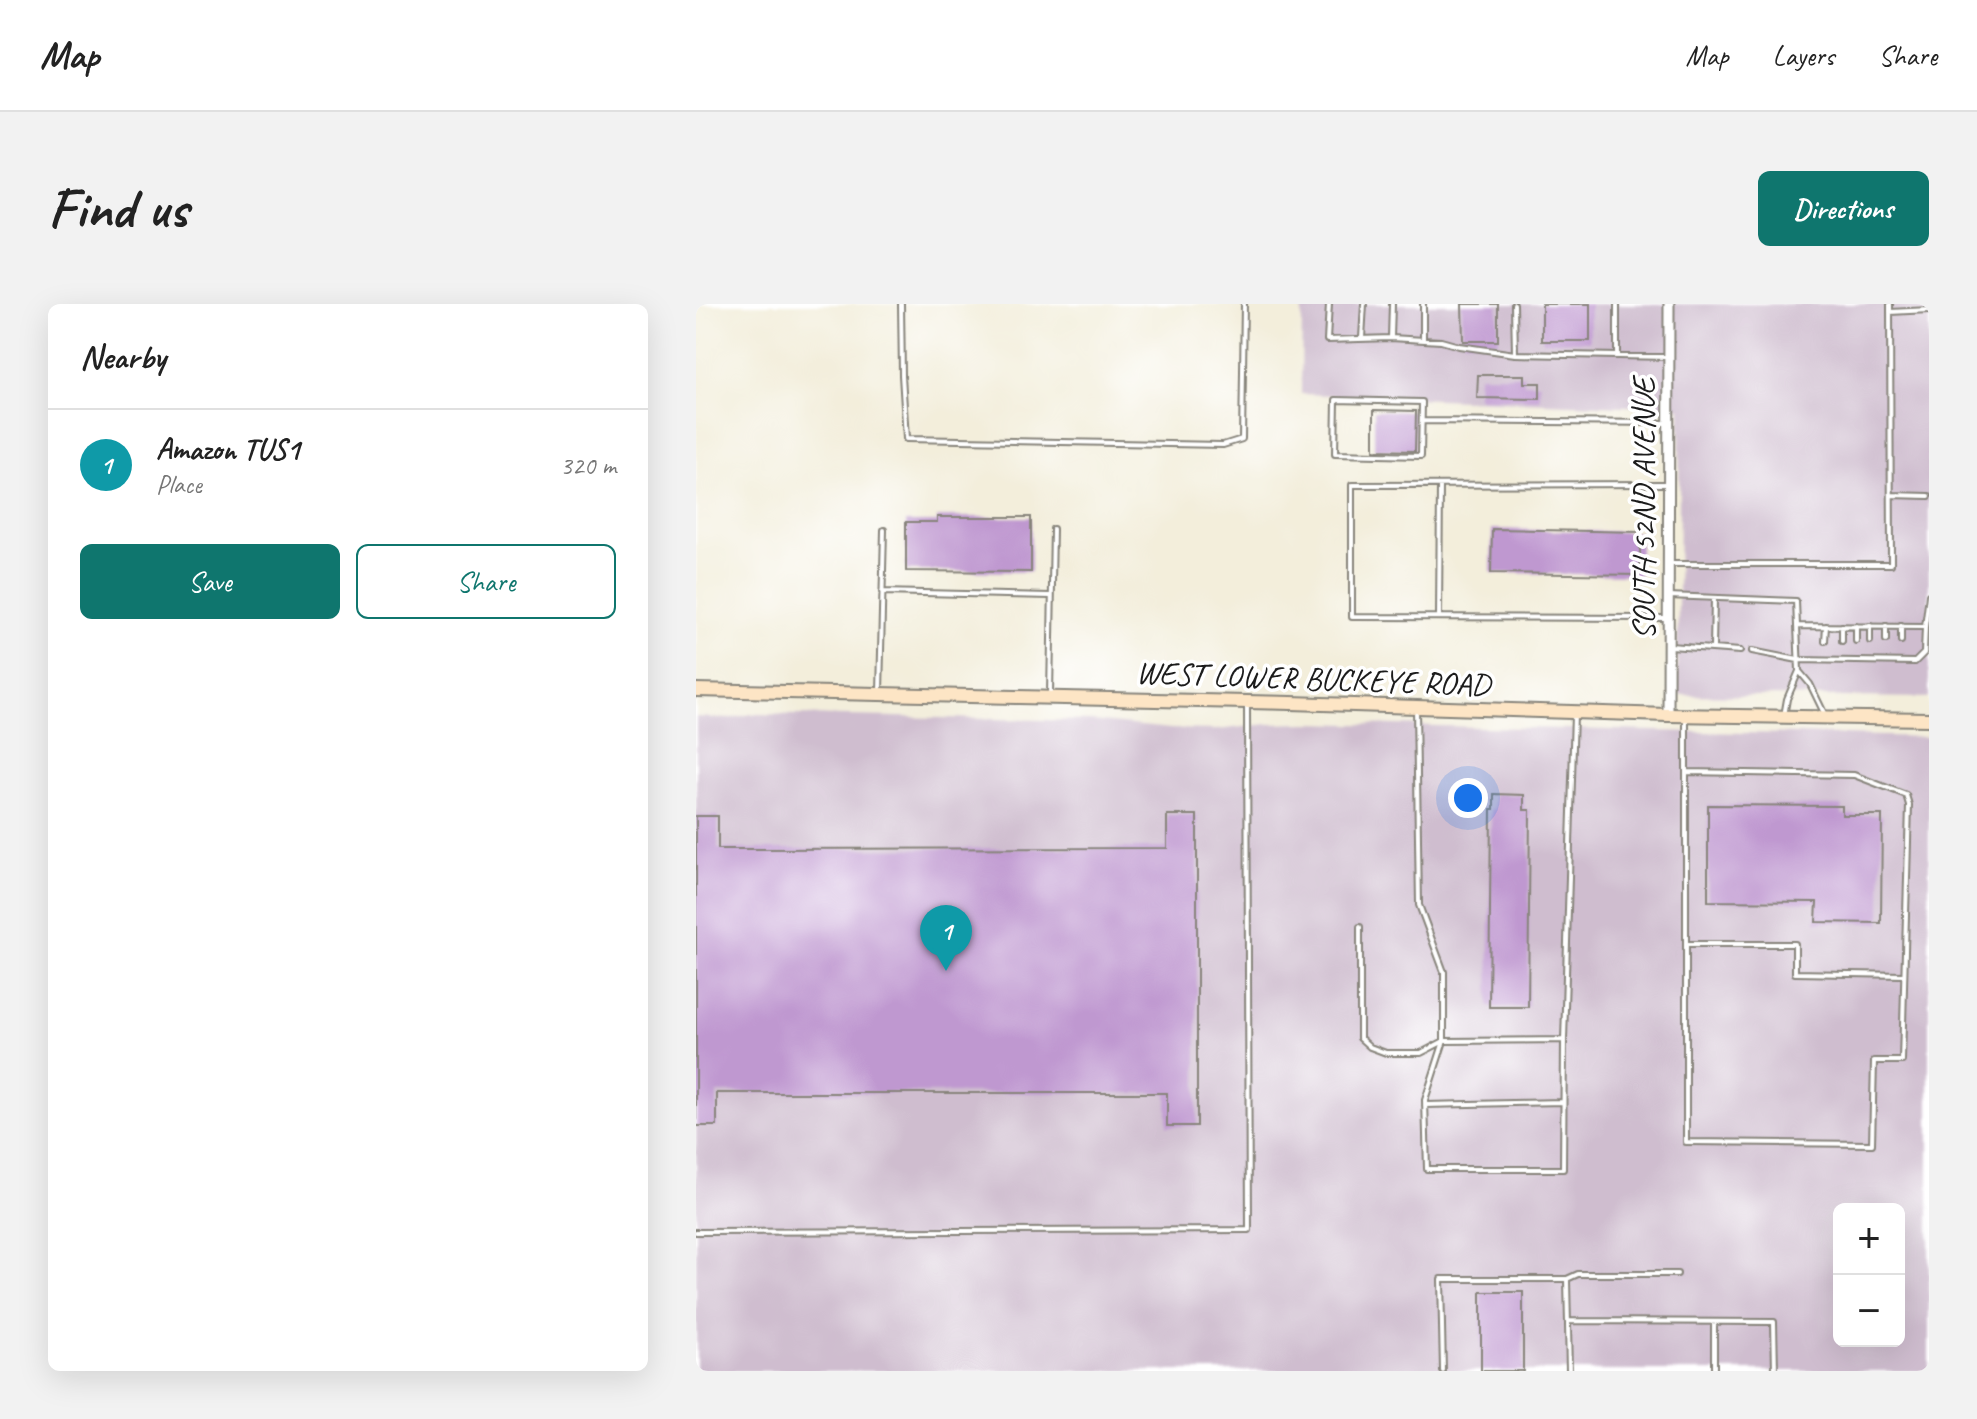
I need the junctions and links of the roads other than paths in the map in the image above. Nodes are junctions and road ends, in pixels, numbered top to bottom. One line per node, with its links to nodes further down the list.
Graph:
1 (901, 304): 2 (lane)
2 (1244, 304)
3 (1329, 304): 14 (lane)
4 (1364, 304): 14 (lane)
5 (1392, 304): 13 (lane)
6 (1423, 304): 15 (lane)
7 (1514, 304): 16 (lane)
8 (1617, 304): 17 (lane)
9 (1669, 304): 18 (street, SOUTH 52ND AVENUE)
10 (1890, 304): 12 (lane)
11 (1929, 310): 12 (lane)
12 (1890, 312): 23 (lane)
13 (1391, 338): 14 (lane); 15 (lane)
14 (1362, 339)
15 (1423, 340): 16 (lane)
16 (1515, 354): 17 (lane)
17 (1617, 356): 18 (lane)
18 (1669, 357): 20 (street, SOUTH 52ND AVENUE)
19 (1422, 421): 19 (lane); 20 (lane)
20 (1669, 423): 21 (street, SOUTH 52ND AVENUE)
21 (1669, 484): 22 (lane); 27 (street, SOUTH 52ND AVENUE)
22 (1440, 485): 33 (lane); 33 (lane)
23 (1891, 495): 24 (lane); 27 (lane)
24 (1929, 496)
25 (1053, 529): 30 (lane)
26 (884, 530): 28 (lane)
27 (1668, 564): 31 (street, SOUTH 52ND AVENUE)
28 (882, 592): 30 (lane); 68 (lane)
29 (1929, 595): 42 (lane)
30 (1051, 596): 69 (lane)
31 (1668, 596): 32 (lane); 34 (street, SOUTH 52ND AVENUE)
32 (1714, 598): 35 (lane); 50 (lane)
33 (1439, 617): 34 (lane)
34 (1668, 618): 49 (street, SOUTH 52ND AVENUE)
35 (1797, 626): 36 (lane); 59 (lane)
36 (1826, 626): 37 (lane); 44 (lane)
37 (1842, 626): 38 (lane); 45 (lane)
38 (1856, 626): 39 (lane); 46 (lane)
39 (1870, 626): 40 (lane); 47 (lane)
40 (1886, 626): 41 (lane); 43 (lane)
41 (1901, 626): 42 (lane); 48 (lane)
42 (1925, 627): 65 (lane)
43 (1886, 640)
44 (1825, 641)
45 (1842, 641)
46 (1856, 641)
47 (1870, 641)
48 (1901, 641)
49 (1668, 646): 50 (lane); 73 (street, SOUTH 52ND AVENUE)
50 (1713, 648): 51 (lane)
51 (1740, 651)
52 (1752, 651): 59 (lane)
53 (1871, 653): 63 (lane)
54 (1901, 653): 65 (lane)
55 (1825, 654): 60 (lane)
56 (1886, 654): 64 (lane)
57 (1842, 655): 61 (lane)
58 (1856, 655): 62 (lane)
59 (1798, 660): 60 (lane); 66 (lane)
60 (1826, 661): 61 (lane)
61 (1843, 661): 62 (lane)
62 (1856, 661): 63 (lane)
63 (1871, 661): 64 (lane)
64 (1886, 662): 65 (lane)
65 (1901, 662)
66 (1799, 671): 75 (lane); 76 (lane)
67 (696, 690): 68 (main road, WEST LOWER BUCKEYE ROAD)
68 (880, 694): 69 (main road, WEST LOWER BUCKEYE ROAD)
69 (1050, 698): 70 (main road, WEST LOWER BUCKEYE ROAD)
70 (1247, 702): 71 (main road, WEST LOWER BUCKEYE ROAD); 86 (lane)
71 (1416, 707): 72 (main road, WEST LOWER BUCKEYE ROAD); 83 (lane)
72 (1574, 712): 73 (main road, WEST LOWER BUCKEYE ROAD); 82 (lane)
73 (1668, 715): 74 (main road, WEST LOWER BUCKEYE ROAD)
74 (1686, 715): 75 (main road, WEST LOWER BUCKEYE ROAD); 78 (lane)
75 (1784, 717): 76 (main road, WEST LOWER BUCKEYE ROAD)
76 (1826, 717): 77 (main road, WEST LOWER BUCKEYE ROAD)
77 (1929, 719)
78 (1686, 772): 80 (lane); 81 (lane)
79 (1360, 927): 83 (lane)
80 (1686, 944): 81 (lane); 81 (lane)
81 (1904, 975)
82 (1564, 1040): 83 (lane); 84 (lane)
83 (1444, 1041): 85 (lane)
84 (1564, 1102): 85 (lane); 85 (lane)
85 (1425, 1105)
86 (696, 1232)
87 (1677, 1274): 88 (lane)
88 (1567, 1279): 89 (lane); 91 (lane)
89 (1568, 1321): 90 (lane); 92 (lane)
90 (1714, 1322): 93 (lane); 94 (lane)
91 (1443, 1371)
92 (1569, 1371)
93 (1714, 1371)
94 (1775, 1371)

